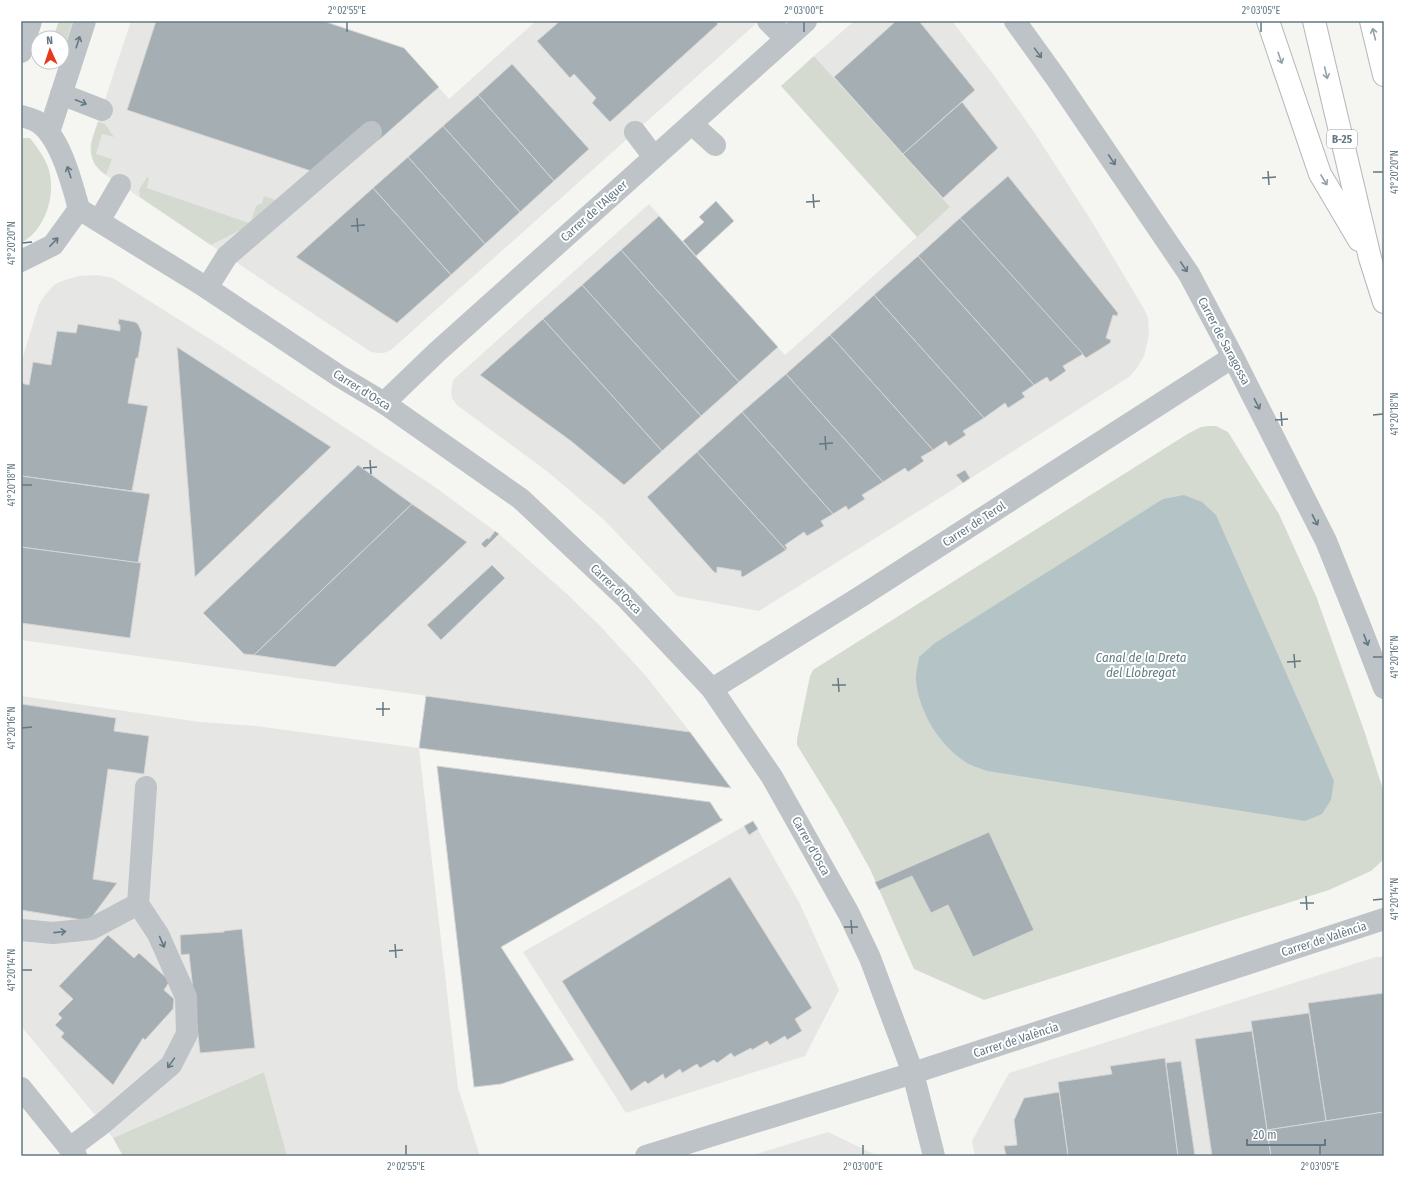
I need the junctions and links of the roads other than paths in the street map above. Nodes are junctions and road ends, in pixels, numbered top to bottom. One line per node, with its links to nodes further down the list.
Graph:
1 (31, 21): 10 (street)
2 (85, 21): 12 (street, one-way to 2)
3 (768, 21): 9 (street)
4 (806, 21): 9 (street, Carrer de l'Alguer)
5 (1015, 21): 28 (street, Carrer de Saragossa, one-way to 28)
6 (1268, 21): 24 (highway, one-way to 24)
7 (1314, 21): 24 (highway, B-25, one-way to 24)
8 (1371, 21): 11 (highway, one-way to 8)
9 (786, 39): 15 (street, Carrer de l'Alguer)
10 (21, 52)
11 (1384, 75)
12 (61, 94): 13 (street, one-way to 13); 16 (street)
13 (102, 110)
14 (21, 116): 16 (street)
15 (692, 124): 19 (street); 20 (street, Carrer de l'Alguer)
16 (49, 132): 22 (street, one-way to 16)
17 (371, 132): 26 (street)
18 (635, 132): 20 (street)
19 (715, 145)
20 (654, 157): 29 (street, Carrer de l'Alguer)
21 (120, 184): 23 (street)
22 (79, 209): 23 (street, Carrer d'Osca); 25 (street, one-way to 22)
23 (99, 220): 26 (street, Carrer d'Osca)
24 (1370, 258): 27 (highway, B-25)
25 (21, 261)
26 (207, 288): 29 (street, Carrer d'Osca)
27 (1384, 302)
28 (1234, 357): 30 (street, Carrer de Saragossa, one-way to 30); 31 (street, Carrer de Terol)
29 (384, 403): 31 (street, Carrer d'Osca)
30 (1384, 688)
31 (712, 689): 36 (street, Carrer d'Osca)
32 (146, 787): 33 (street)
33 (138, 904): 35 (street, one-way to 33); 38 (street, one-way to 38)
34 (1384, 919): 36 (street, Carrer de València)
35 (21, 930)
36 (914, 1073): 39 (street, Carrer de València); 40 (street, Carrer d'Osca)
37 (21, 1088): 38 (street)
38 (73, 1152)
39 (646, 1156)
40 (934, 1156)

